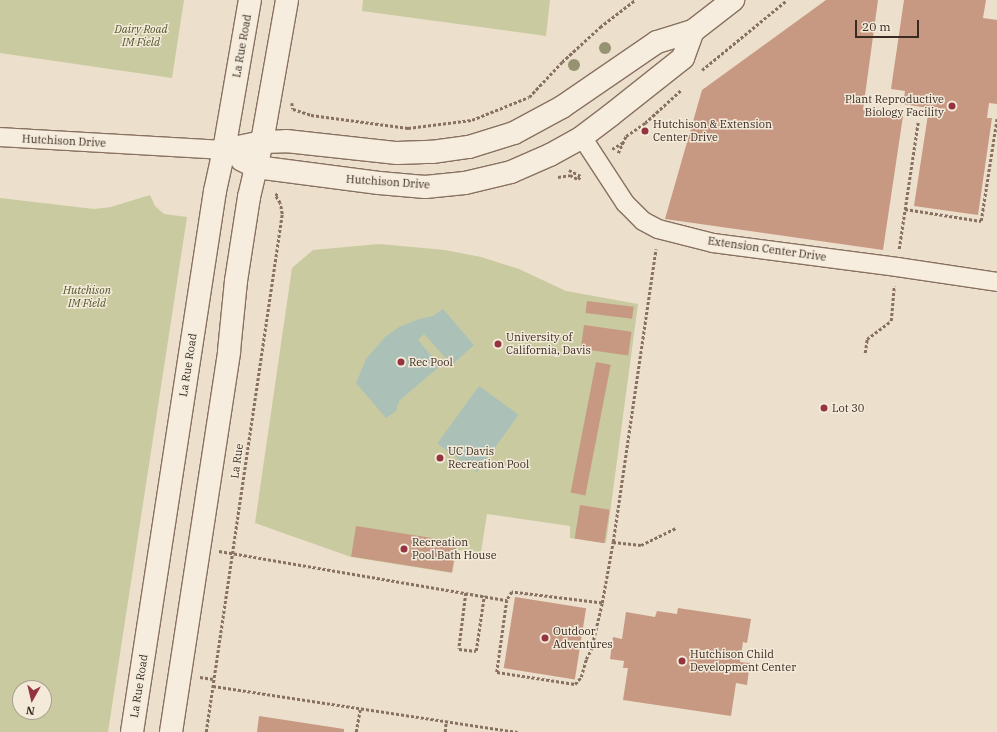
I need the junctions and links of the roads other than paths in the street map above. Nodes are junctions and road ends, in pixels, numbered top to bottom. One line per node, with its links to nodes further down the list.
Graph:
1 (250, 0): 8 (main road, La Rue Road)
2 (287, 0): 7 (main road)
3 (733, 0): 4 (main road, Hutchison Drive)
4 (693, 31): 6 (main road, Hutchison Drive); 7 (main road, Hutchison Drive)
5 (0, 137): 8 (street, Hutchison Drive)
6 (582, 137): 9 (main road, Hutchison Drive); 10 (street, Extension Center Drive)
7 (262, 142): 8 (main road, Hutchison Drive); 9 (main road)
8 (224, 150): 9 (main road, Hutchison Drive); 11 (main road, La Rue Road)
9 (256, 167): 12 (main road)
10 (997, 282)
11 (132, 732)
12 (171, 732)

